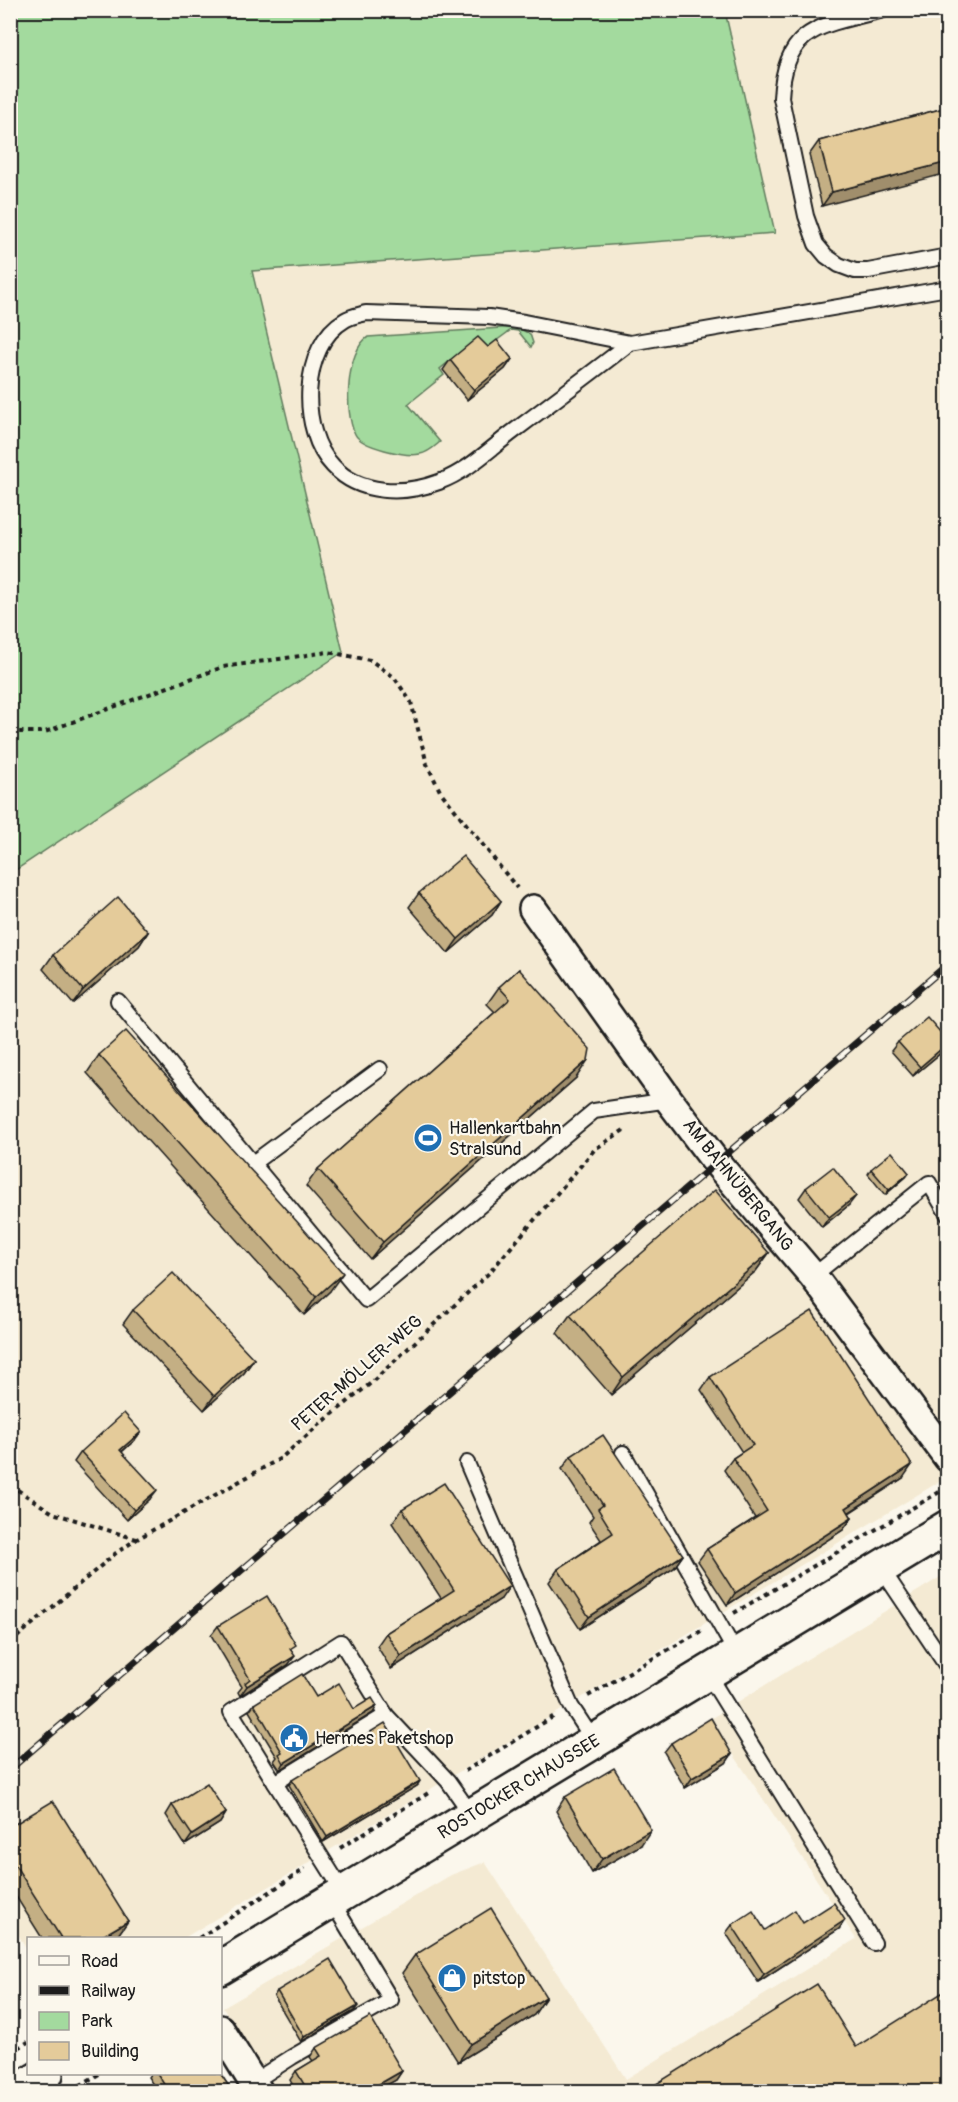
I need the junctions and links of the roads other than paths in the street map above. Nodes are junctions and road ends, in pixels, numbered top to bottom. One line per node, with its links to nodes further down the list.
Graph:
1 (883, 10): 2 (lane)
2 (948, 256)
3 (948, 288): 4 (lane)
4 (630, 343): 4 (lane)
5 (533, 909): 8 (street, AM BAHNÜBERGANG)
6 (118, 1001): 9 (lane)
7 (380, 1069): 9 (lane)
8 (669, 1100): 9 (lane); 11 (street, AM BAHNÜBERGANG)
9 (253, 1163)
10 (948, 1215): 11 (lane)
11 (813, 1276): 13 (street, AM BAHNÜBERGANG)
12 (623, 1453): 17 (lane)
13 (948, 1458)
14 (467, 1463): 21 (lane)
15 (948, 1527): 16 (main road, ROSTOCKER CHAUSSEE)
16 (881, 1568): 17 (main road, ROSTOCKER CHAUSSEE); 18 (lane)
17 (736, 1655): 19 (main road, ROSTOCKER CHAUSSEE)
18 (948, 1668)
19 (707, 1673): 21 (main road, ROSTOCKER CHAUSSEE); 25 (lane)
20 (386, 1715): 22 (lane); 22 (lane); 23 (lane)
21 (594, 1742): 23 (main road, ROSTOCKER CHAUSSEE)
22 (275, 1783): 24 (lane)
23 (472, 1815): 24 (main road, ROSTOCKER CHAUSSEE)
24 (338, 1897): 26 (main road, ROSTOCKER CHAUSSEE); 29 (lane)
25 (874, 1943)
26 (222, 1967)
27 (222, 2031): 29 (street)
28 (43, 2075): 30 (main road)
29 (256, 2087)
30 (16, 2091)

